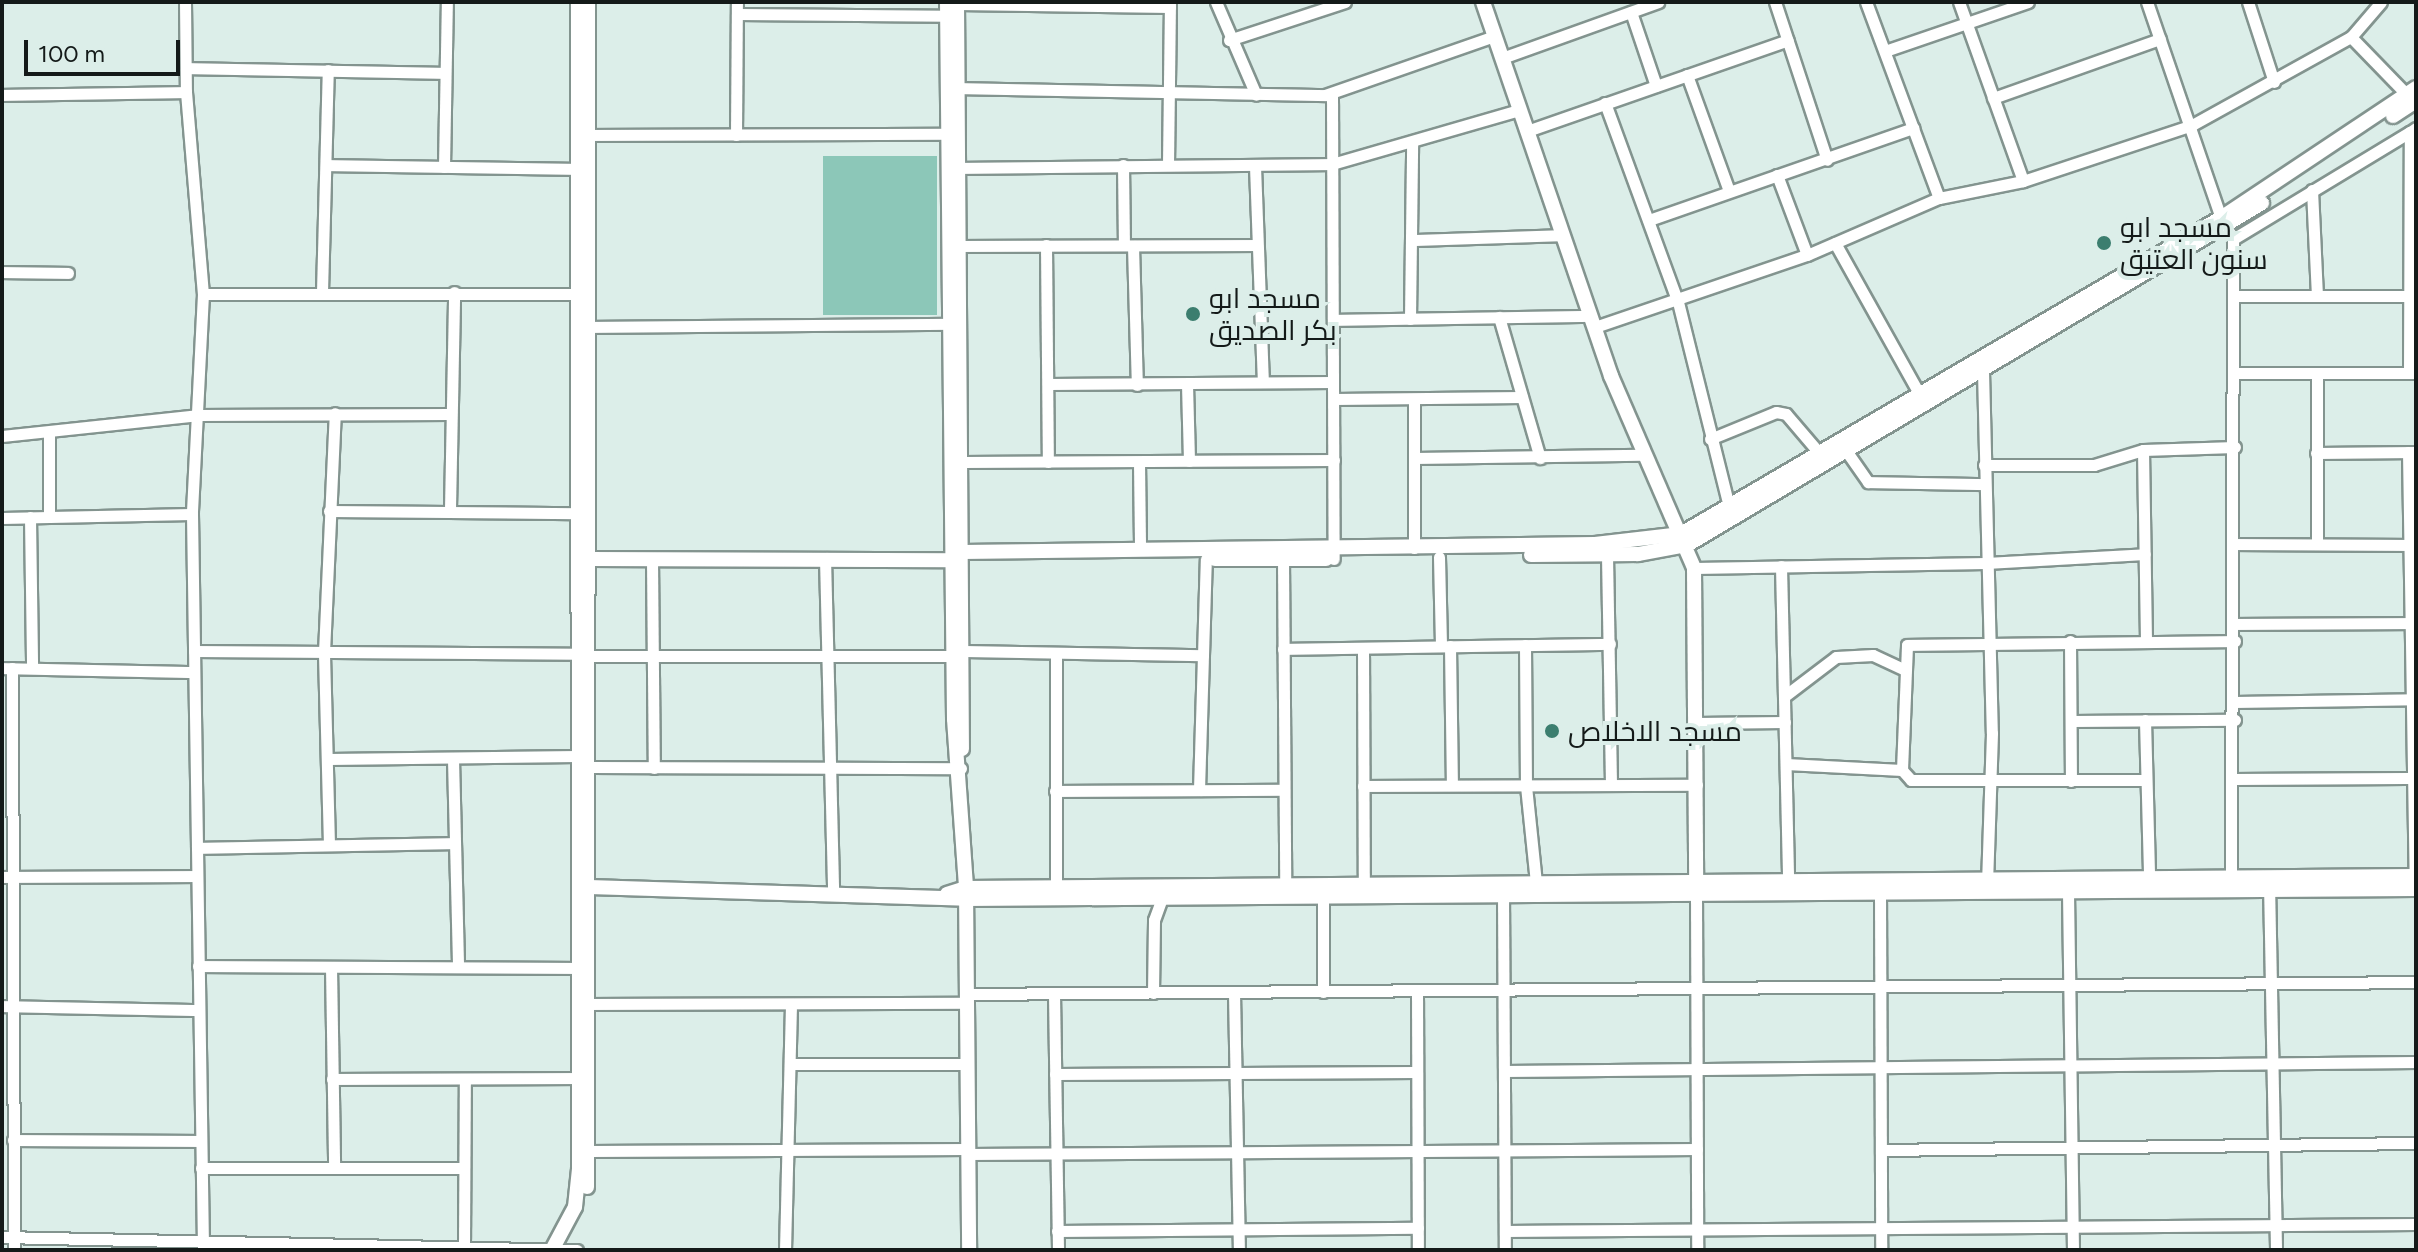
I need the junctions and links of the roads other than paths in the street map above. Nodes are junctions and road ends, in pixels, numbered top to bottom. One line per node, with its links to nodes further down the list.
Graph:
1 (185, 2): 28 (street)
2 (447, 2): 30 (street)
3 (578, 2): 60 (street)
4 (588, 2): 49 (street)
5 (1216, 2): 24 (street)
6 (1345, 2): 24 (street)
7 (1483, 2): 21 (street)
8 (1658, 2): 19 (street)
9 (1775, 2): 25 (street)
10 (1866, 2): 26 (street)
11 (1959, 2): 20 (street)
12 (2028, 2): 20 (street)
13 (2147, 2): 23 (street)
14 (2248, 2): 32 (street)
15 (2381, 2): 22 (street)
16 (1170, 4): 17 (street); 36 (street)
17 (952, 6): 18 (street); 34 (street); 48 (street)
18 (737, 8): 50 (street)
19 (1631, 12): 27 (street); 33 (street)
20 (1967, 22): 26 (street); 40 (street)
21 (1494, 36): 27 (street); 37 (street)
22 (2351, 37): 32 (street); 41 (street)
23 (2160, 39): 40 (street); 44 (street)
24 (1229, 40): 39 (street)
25 (1788, 40): 31 (street); 52 (street)
26 (1885, 51): 45 (street)
27 (1502, 58): 43 (street)
28 (186, 68): 29 (street); 35 (street)
29 (328, 70): 30 (street); 54 (street)
30 (445, 73): 58 (street)
31 (1687, 75): 33 (street); 64 (street)
32 (2274, 82): 44 (street)
33 (1656, 86): 42 (street)
34 (959, 88): 36 (street); 59 (street)
35 (186, 92): 38 (street); 81 (street)
36 (1169, 94): 39 (street); 56 (street)
37 (1332, 94): 39 (street); 53 (street)
38 (2, 95)
39 (1256, 95)
40 (1993, 98): 62 (street)
41 (2414, 98): 68 (street)
42 (1605, 103): 47 (street); 67 (street)
43 (1519, 110): 47 (street); 51 (street)
44 (2192, 125): 62 (street); 68 (street)
45 (1913, 128): 52 (street); 66 (street)
46 (2413, 130): 63 (street); 65 (street)
47 (1527, 131): 69 (street)
48 (948, 134): 50 (street); 91 (street)
49 (587, 135): 50 (street); 82 (street)
50 (736, 135)
51 (1412, 144): 53 (street); 70 (street)
52 (1827, 160): 61 (street)
53 (1332, 164): 57 (street); 89 (street)
54 (326, 165): 58 (street); 79 (street)
55 (1123, 165): 56 (street); 59 (street); 75 (street)
56 (1168, 165): 57 (street)
57 (1255, 166): 73 (street)
58 (444, 167): 60 (street)
59 (959, 168): 74 (street)
60 (577, 169): 82 (street)
61 (1777, 175): 64 (street); 76 (street)
62 (2023, 181): 66 (street)
63 (2312, 190): 68 (street); 83 (street)
64 (1729, 191): 67 (street)
65 (2413, 194): 85 (street)
66 (1939, 198): 71 (street)
67 (1649, 220): 86 (street)
68 (2226, 228): 84 (street); 93 (street); 102 (street)
69 (1561, 235): 70 (street); 90 (street)
70 (1413, 240): 88 (street)
71 (1835, 243): 76 (street); 102 (street)
72 (1046, 245): 74 (street); 75 (street); 99 (street)
73 (1256, 245): 75 (street); 97 (street)
74 (960, 246): 123 (street)
75 (1129, 246): 101 (street)
76 (1807, 255): 86 (street)
77 (2, 272): 78 (street)
78 (68, 273)
79 (322, 292): 80 (street); 81 (street)
80 (454, 292): 82 (street); 107 (street)
81 (203, 294): 108 (street)
82 (582, 294): 92 (street); 130 (street)
83 (2317, 295): 84 (street); 85 (street)
84 (2234, 296): 94 (street)
85 (2409, 296): 96 (street)
86 (1678, 302): 90 (street); 111 (street)
87 (1499, 317): 88 (street); 90 (street); 103 (street)
88 (1410, 319): 89 (street)
89 (1333, 320): 98 (street)
90 (1593, 322): 117 (street)
91 (950, 324): 92 (street); 145 (street)
92 (589, 327): 148 (street)
93 (1983, 371): 114 (street); 126 (street)
94 (2235, 373): 95 (street); 112 (street)
95 (2317, 373): 96 (street); 116 (street)
96 (2412, 373)
97 (1263, 382): 98 (street); 100 (street)
98 (1333, 382): 104 (street)
99 (1048, 384): 101 (street); 124 (street)
100 (1187, 384): 101 (street); 122 (street)
101 (1137, 385)
102 (1920, 395): 118 (street)
103 (1522, 397): 105 (street); 120 (street)
104 (1334, 399): 105 (street); 121 (street)
105 (1414, 400): 119 (street)
106 (335, 413): 107 (street); 108 (street); 129 (street)
107 (450, 414): 128 (street)
108 (197, 415): 109 (street); 131 (street)
109 (49, 435): 110 (street); 134 (street)
110 (2, 436)
111 (1710, 439): 118 (street); 132 (street)
112 (2235, 447): 113 (street); 137 (street)
113 (2143, 450): 126 (street); 143 (street)
114 (1847, 452): 127 (street); 132 (street)
115 (2412, 452): 116 (street); 139 (street)
116 (2316, 453): 138 (street)
117 (1642, 455): 120 (street); 136 (street)
118 (1821, 455): 132 (street)
119 (1414, 458): 120 (street); 140 (street)
120 (1540, 458)
121 (1334, 460): 122 (street); 142 (street)
122 (1189, 461): 125 (street)
123 (962, 462): 124 (street); 145 (street)
124 (1048, 462): 125 (street)
125 (1139, 462): 141 (street)
126 (1984, 465): 127 (street)
127 (1985, 484): 152 (street)
128 (450, 509): 129 (street); 130 (street)
129 (329, 511): 167 (street)
130 (577, 513): 170 (street)
131 (192, 514): 134 (street); 166 (street)
132 (1731, 515): 136 (street)
133 (30, 517): 134 (street); 135 (street); 175 (street)
134 (49, 517)
135 (2, 518)
136 (1684, 540): 140 (street); 144 (street); 154 (street)
137 (2235, 544): 138 (street); 156 (street)
138 (2317, 544): 139 (street)
139 (2411, 545): 155 (street)
140 (1414, 548): 142 (street)
141 (1140, 549): 142 (street); 145 (street)
142 (1334, 554): 146 (street); 151 (street)
143 (2145, 554): 152 (street); 157 (street)
144 (1607, 555): 146 (street); 161 (street)
145 (953, 556): 147 (street); 150 (street); 168 (street)
146 (1439, 557): 163 (street)
147 (825, 558): 149 (street); 173 (street)
148 (589, 559): 149 (street); 170 (street)
149 (652, 559): 172 (street)
150 (1206, 559): 151 (street); 171 (street)
151 (1283, 560): 165 (street)
152 (1986, 563): 153 (street); 160 (street)
153 (1781, 566): 154 (street); 178 (street)
154 (1694, 568): 185 (street)
155 (2414, 623): 156 (street); 179 (street)
156 (2235, 624): 159 (street)
157 (2146, 639): 158 (street); 159 (street)
158 (2070, 641): 160 (street); 183 (street)
159 (2235, 641): 180 (street)
160 (1989, 643): 176 (street); 199 (street)
161 (1610, 644): 162 (street); 201 (street)
162 (1525, 645): 163 (street); 204 (street)
163 (1446, 646): 164 (street); 200 (street)
164 (1363, 648): 165 (street); 203 (street)
165 (1283, 649): 206 (street)
166 (194, 651): 167 (street); 177 (street)
167 (324, 652): 170 (street); 187 (street)
168 (959, 654): 169 (street); 173 (street); 189 (street)
169 (1056, 654): 171 (street); 207 (street)
170 (584, 655): 172 (street); 186 (street); 191 (street)
171 (1203, 655): 205 (street)
172 (653, 656): 173 (street); 192 (street)
173 (828, 656): 193 (street)
174 (7, 668): 175 (street); 213 (street)
175 (32, 668): 177 (street)
176 (1905, 670): 178 (street); 194 (street)
177 (194, 672): 210 (street)
178 (1786, 695): 184 (street)
179 (2414, 699): 180 (street); 195 (street)
180 (2234, 702): 182 (street)
181 (2145, 720): 182 (street); 183 (street); 197 (street)
182 (2235, 720): 196 (street)
183 (2072, 721): 198 (street)
184 (1785, 722): 185 (street); 190 (street)
185 (1696, 723): 202 (street)
186 (577, 756): 188 (street); 237 (street)
187 (328, 759): 188 (street); 209 (street)
188 (453, 759): 208 (street)
189 (961, 763): 193 (street); 228 (street)
190 (1786, 764): 194 (street); 214 (street)
191 (590, 767): 192 (street); 222 (street)
192 (654, 768): 193 (street)
193 (832, 768): 231 (street)
194 (1902, 770): 199 (street)
195 (2411, 778): 196 (street); 216 (street)
196 (2232, 779): 218 (street)
197 (2146, 780): 198 (street); 212 (street)
198 (2071, 781): 199 (street)
199 (1990, 782): 215 (street)
200 (1452, 784): 203 (street); 204 (street)
201 (1611, 785): 202 (street); 204 (street)
202 (1697, 785): 224 (street)
203 (1363, 786): 220 (street)
204 (1526, 786): 217 (street)
205 (1199, 790): 206 (street); 207 (street)
206 (1283, 790): 221 (street)
207 (1055, 791): 223 (street)
208 (454, 843): 209 (street); 236 (street)
209 (329, 845): 210 (street)
210 (197, 848): 211 (street)
211 (197, 876): 213 (street); 234 (street)
212 (2149, 876): 215 (street); 218 (street)
213 (7, 877): 252 (street)
214 (1788, 880): 215 (street); 224 (street)
215 (1987, 880)
216 (2416, 880): 219 (street)
217 (1536, 882): 220 (street); 224 (street)
218 (2230, 883): 219 (street); 227 (street)
219 (2269, 883): 239 (street)
220 (1364, 884): 221 (street)
221 (1285, 885): 225 (street)
222 (589, 887): 231 (street); 250 (street)
223 (1056, 887): 226 (street); 228 (street)
224 (1696, 887): 229 (street); 230 (street); 242 (street)
225 (1266, 891): 226 (street); 232 (street); 233 (street)
226 (1074, 892): 228 (street); 233 (street)
227 (2068, 892): 229 (street); 240 (street)
228 (966, 893): 231 (street); 249 (street)
229 (1880, 893): 241 (street)
230 (1503, 894): 232 (street); 243 (street)
231 (833, 895)
232 (1323, 896): 245 (street)
233 (1162, 898): 246 (street)
234 (198, 966): 235 (street); 253 (street)
235 (331, 967): 236 (street); 266 (street)
236 (458, 967): 237 (street)
237 (579, 968): 265 (street)
238 (2416, 982): 239 (street)
239 (2275, 983): 240 (street); 257 (street)
240 (2070, 984): 241 (street); 258 (street)
241 (1881, 985): 242 (street); 260 (street)
242 (1694, 989): 243 (street); 259 (street)
243 (1504, 990): 244 (street); 262 (street)
244 (1417, 991): 245 (street); 263 (street)
245 (1323, 992): 247 (street)
246 (1153, 993): 247 (street); 248 (street)
247 (1234, 993): 261 (street)
248 (1054, 994): 249 (street); 264 (street)
249 (967, 999): 251 (street); 256 (street)
250 (590, 1004): 251 (street); 277 (street)
251 (791, 1004): 255 (street)
252 (8, 1006): 253 (street); 268 (street)
253 (199, 1010): 269 (street)
254 (2416, 1062): 257 (street)
255 (790, 1064): 256 (street); 275 (street)
256 (967, 1064): 278 (street)
257 (2275, 1064): 258 (street); 271 (street)
258 (2070, 1067): 260 (street); 272 (street)
259 (1695, 1070): 260 (street); 262 (street); 274 (street)
260 (1881, 1070): 276 (street)
261 (1236, 1071): 263 (street); 264 (street); 273 (street)
262 (1504, 1071): 281 (street)
263 (1416, 1072): 279 (street)
264 (1055, 1074): 280 (street)
265 (579, 1078): 267 (street); 298 (street)
266 (332, 1079): 267 (street); 282 (street)
267 (465, 1081): 284 (street)
268 (13, 1140): 269 (street); 294 (street)
269 (201, 1141): 283 (street)
270 (2416, 1143): 271 (street)
271 (2276, 1144): 272 (street); 286 (street)
272 (2072, 1147): 276 (street); 289 (street)
273 (1239, 1149): 279 (street); 280 (street); 290 (street)
274 (1697, 1149): 281 (street); 291 (street)
275 (788, 1150): 277 (street); 278 (street); 301 (street)
276 (1881, 1150): 288 (street)
277 (589, 1151): 299 (street)
278 (968, 1151): 280 (street); 302 (street)
279 (1415, 1151): 281 (street); 287 (street)
280 (1056, 1152): 292 (street)
281 (1504, 1152): 293 (street)
282 (334, 1164): 283 (street); 284 (street)
283 (201, 1168): 295 (street)
284 (464, 1168): 296 (street)
285 (2416, 1224): 286 (street)
286 (2276, 1226): 289 (street); 310 (street)
287 (1418, 1228): 290 (street); 305 (street)
288 (1880, 1229): 289 (street); 291 (street); 308 (street)
289 (2073, 1229): 309 (street)
290 (1239, 1230): 292 (street); 304 (street)
291 (1697, 1230): 293 (street); 307 (street)
292 (1057, 1231): 303 (street)
293 (1505, 1231): 306 (street)
294 (8, 1237): 295 (street); 297 (street)
295 (203, 1245): 296 (street)
296 (464, 1247): 298 (street)
297 (14, 1250)
298 (552, 1250): 299 (street)
299 (561, 1250): 300 (street)
300 (577, 1250)
301 (785, 1250)
302 (969, 1250)
303 (1058, 1250)
304 (1239, 1250)
305 (1418, 1250)
306 (1505, 1250)
307 (1697, 1250)
308 (1881, 1250)
309 (2073, 1250)
310 (2276, 1250)

